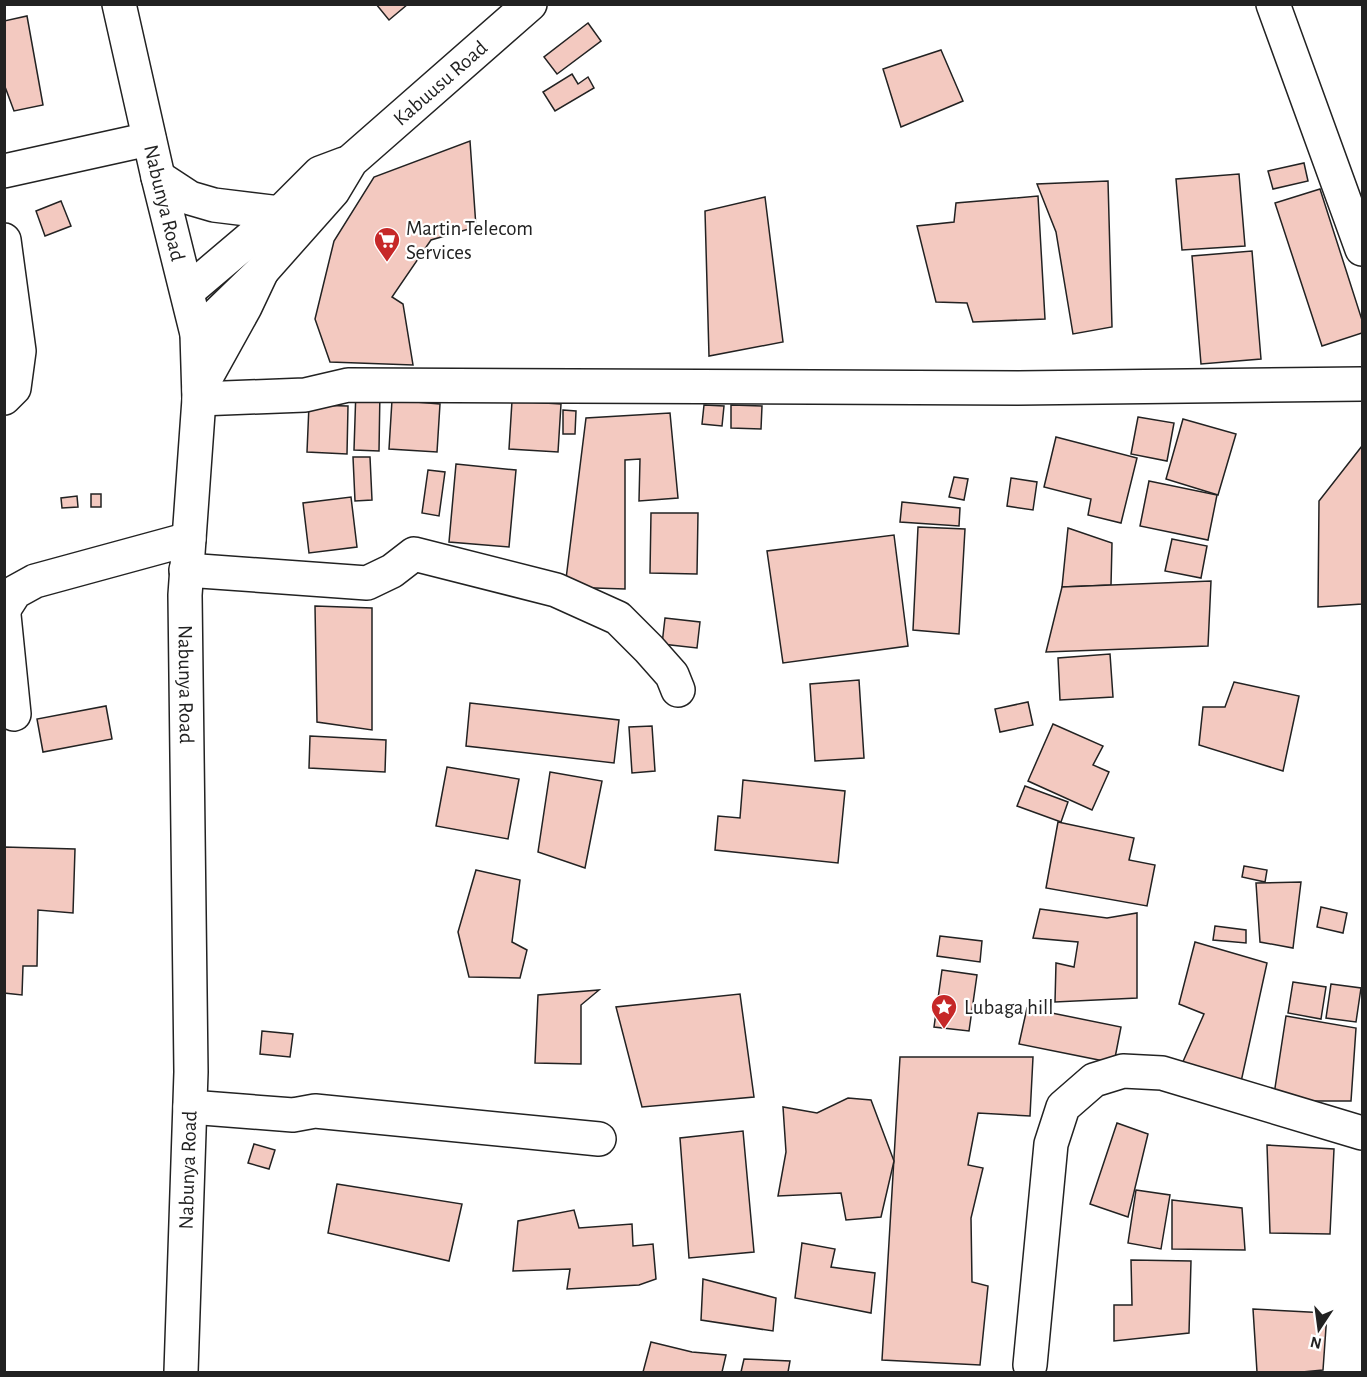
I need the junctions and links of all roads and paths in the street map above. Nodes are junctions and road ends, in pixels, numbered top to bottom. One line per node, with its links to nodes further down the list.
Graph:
1 (119, 4): 4 (street, Nabunya Road)
2 (530, 4): 5 (street, Kabuusu Road)
3 (1273, 4): 10 (street)
4 (149, 140): 6 (street); 7 (street, Nabunya Road)
5 (351, 161): 8 (street, Kabuusu Road); 11 (street, Kabuusu Road)
6 (4, 171)
7 (158, 177): 8 (street); 12 (street, Nabunya Road)
8 (280, 213): 12 (street, Kabuusu Road)
9 (4, 240): 16 (street)
10 (1362, 249)
11 (262, 271): 13 (street, Kabuusu Road); 15 (street)
12 (188, 291): 13 (street, Nabunya Road)
13 (198, 334): 15 (street, Nabunya Road)
14 (1362, 384): 15 (street)
15 (199, 394): 17 (street, Nabunya Road)
16 (4, 398)
17 (188, 554): 18 (street); 20 (street); 22 (street, Nabunya Road)
18 (4, 609)
19 (4, 615): 21 (street)
20 (678, 690)
21 (14, 714)
22 (190, 1107): 24 (street); 26 (street, Nabunya Road)
23 (1362, 1133): 25 (street)
24 (599, 1139)
25 (1030, 1365)
26 (181, 1372)

